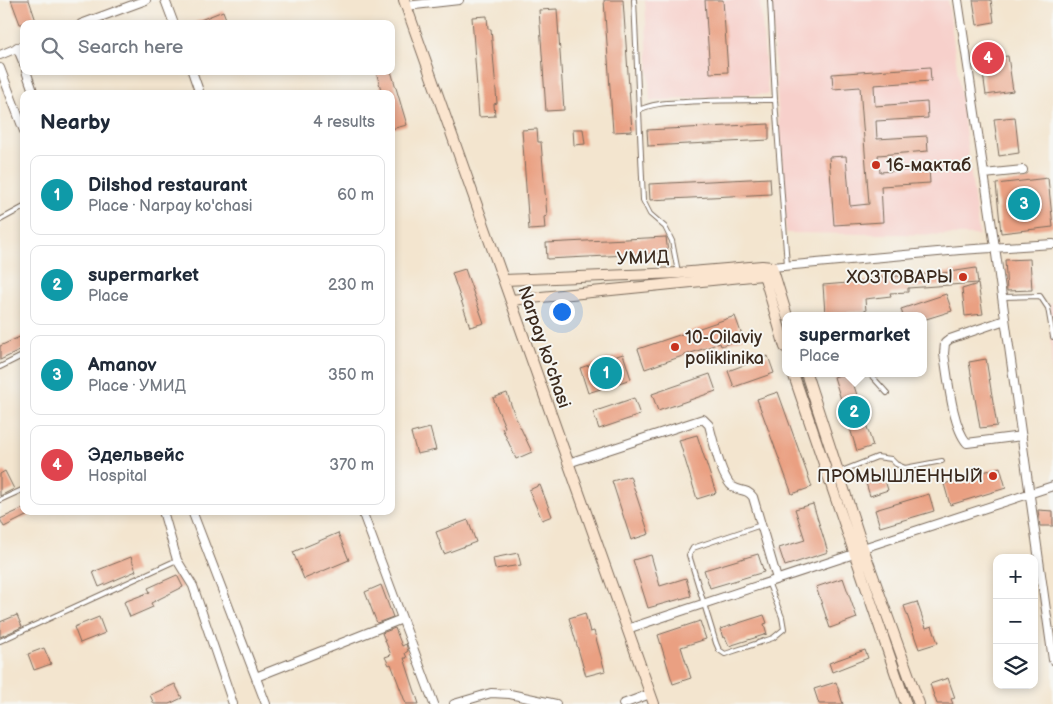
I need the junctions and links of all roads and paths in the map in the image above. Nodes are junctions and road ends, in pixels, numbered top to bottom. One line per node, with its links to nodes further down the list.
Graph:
1 (146, 0): 8 (street)
2 (165, 0): 9 (street)
3 (459, 0): 7 (street)
4 (634, 0): 18 (lane)
5 (770, 0): 17 (lane)
6 (958, 0): 21 (street)
7 (405, 3): 28 (street, Narpay ko'chasi)
8 (92, 20)
9 (172, 20)
10 (20, 46): 11 (street)
11 (0, 55)
12 (0, 68): 19 (street)
13 (27, 75): 15 (street)
14 (193, 75): 16 (street)
15 (33, 90)
16 (199, 90)
17 (775, 100): 18 (lane); 26 (lane)
18 (639, 110): 27 (lane)
19 (20, 120)
20 (1023, 170): 21 (street)
21 (984, 174): 25 (street)
22 (20, 209): 23 (lane)
23 (0, 220)
24 (1053, 244): 25 (street, УМИД)
25 (995, 247): 26 (street, УМИД); 29 (street)
26 (773, 269): 27 (street, УМИД); 30 (street, УМИД); 31 (street); 33 (street)
27 (678, 273): 28 (street, УМИД)
28 (504, 280): 30 (street, Narpay ko'chasi)
29 (1002, 297): 32 (street); 34 (lane)
30 (511, 300): 43 (street, Narpay ko'chasi)
31 (786, 312)
32 (1005, 320): 41 (street); 41 (street)
33 (782, 328)
34 (1053, 337)
35 (20, 357): 36 (lane)
36 (0, 367)
37 (794, 377): 54 (street)
38 (807, 377): 44 (street)
39 (873, 377): 40 (lane)
40 (888, 392)
41 (1022, 436): 47 (street)
42 (942, 461): 44 (lane)
43 (568, 463): 52 (street); 60 (street, Narpay ko'chasi)
44 (839, 472): 53 (street)
45 (1053, 486): 47 (street)
46 (20, 491): 48 (lane)
47 (1030, 492): 53 (street); 62 (street)
48 (0, 500)
49 (164, 515): 55 (street)
50 (194, 515): 63 (street)
51 (363, 515): 59 (street)
52 (761, 525): 56 (street); 58 (lane)
53 (863, 548): 54 (street); 72 (street)
54 (854, 554): 56 (street); 71 (street)
55 (176, 560): 61 (lane); 65 (street)
56 (777, 579): 57 (street)
57 (768, 582): 58 (street); 58 (lane)
58 (704, 602): 60 (street)
59 (402, 619): 63 (street); 67 (street)
60 (627, 629): 64 (street, Narpay ko'chasi)
61 (0, 641)
62 (1053, 660)
63 (256, 677): 66 (street)
64 (652, 699): 70 (street)
65 (234, 704)
66 (266, 704)
67 (434, 704)
68 (454, 704): 69 (street)
69 (556, 704)
70 (623, 704)
71 (906, 704)
72 (919, 704)

